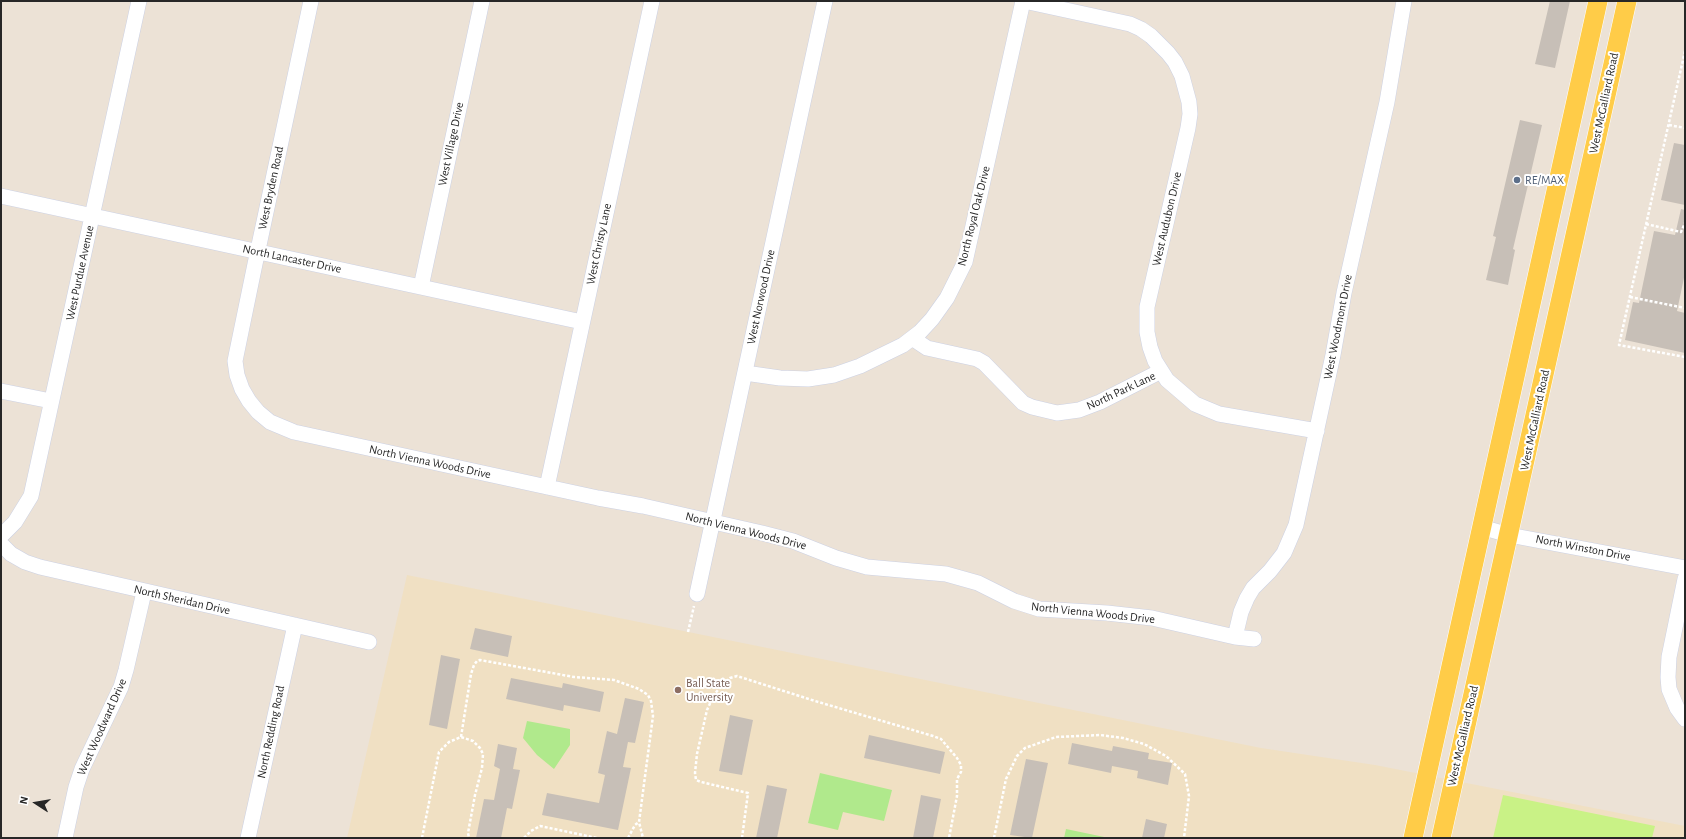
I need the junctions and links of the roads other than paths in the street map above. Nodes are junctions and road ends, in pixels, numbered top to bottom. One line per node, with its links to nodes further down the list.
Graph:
1 (139, 1): 11 (street, West Purdue Avenue)
2 (312, 1): 12 (street, West Bryden Road)
3 (482, 1): 13 (street, West Village Drive)
4 (652, 1): 14 (street, West Christy Lane)
5 (826, 1): 17 (street, West Norwood Drive)
6 (1023, 1): 15 (street, North Royal Oak Drive); 16 (street, West Audubon Drive)
7 (1404, 1): 21 (street, West Woodmont Drive)
8 (1598, 1): 24 (main road)
9 (1627, 1): 25 (main road, West McGalliard Road)
10 (1, 196): 11 (street, North Lancaster Drive)
11 (92, 216): 12 (street, North Lancaster Drive); 20 (street, West Purdue Avenue)
12 (257, 252): 13 (street, North Lancaster Drive); 19 (street, West Bryden Road)
13 (421, 287): 14 (street, North Lancaster Drive)
14 (582, 322): 22 (street, West Christy Lane)
15 (912, 338): 16 (street, North Park Lane); 17 (street, North Royal Oak Drive)
16 (1162, 371): 21 (street, West Audubon Drive)
17 (745, 373): 23 (street, West Norwood Drive)
18 (1, 391): 20 (street)
19 (246, 397): 22 (street, North Vienna Woods Drive)
20 (51, 401): 26 (street, West Purdue Avenue)
21 (1317, 431): 33 (street, West Woodmont Drive)
22 (547, 487): 23 (street, North Vienna Woods Drive)
23 (712, 521): 31 (street, West Norwood Drive); 33 (street, North Vienna Woods Drive)
24 (1481, 527): 25 (street, North Winston Drive); 39 (main road)
25 (1509, 535): 28 (street, North Winston Drive); 40 (main road, West McGalliard Road)
26 (1, 536)
27 (1, 544): 30 (street, North Sheridan Drive)
28 (1685, 568)
29 (1685, 579): 36 (street)
30 (144, 592): 32 (street, North Sheridan Drive); 37 (street, West Woodward Drive)
31 (697, 594)
32 (295, 625): 35 (street, North Sheridan Drive); 38 (street, North Redding Road)
33 (1235, 637): 34 (street, North Vienna Woods Drive)
34 (1254, 639)
35 (369, 642)
36 (1685, 719)
37 (65, 838)
38 (248, 838)
39 (1413, 838)
40 (1441, 838)

